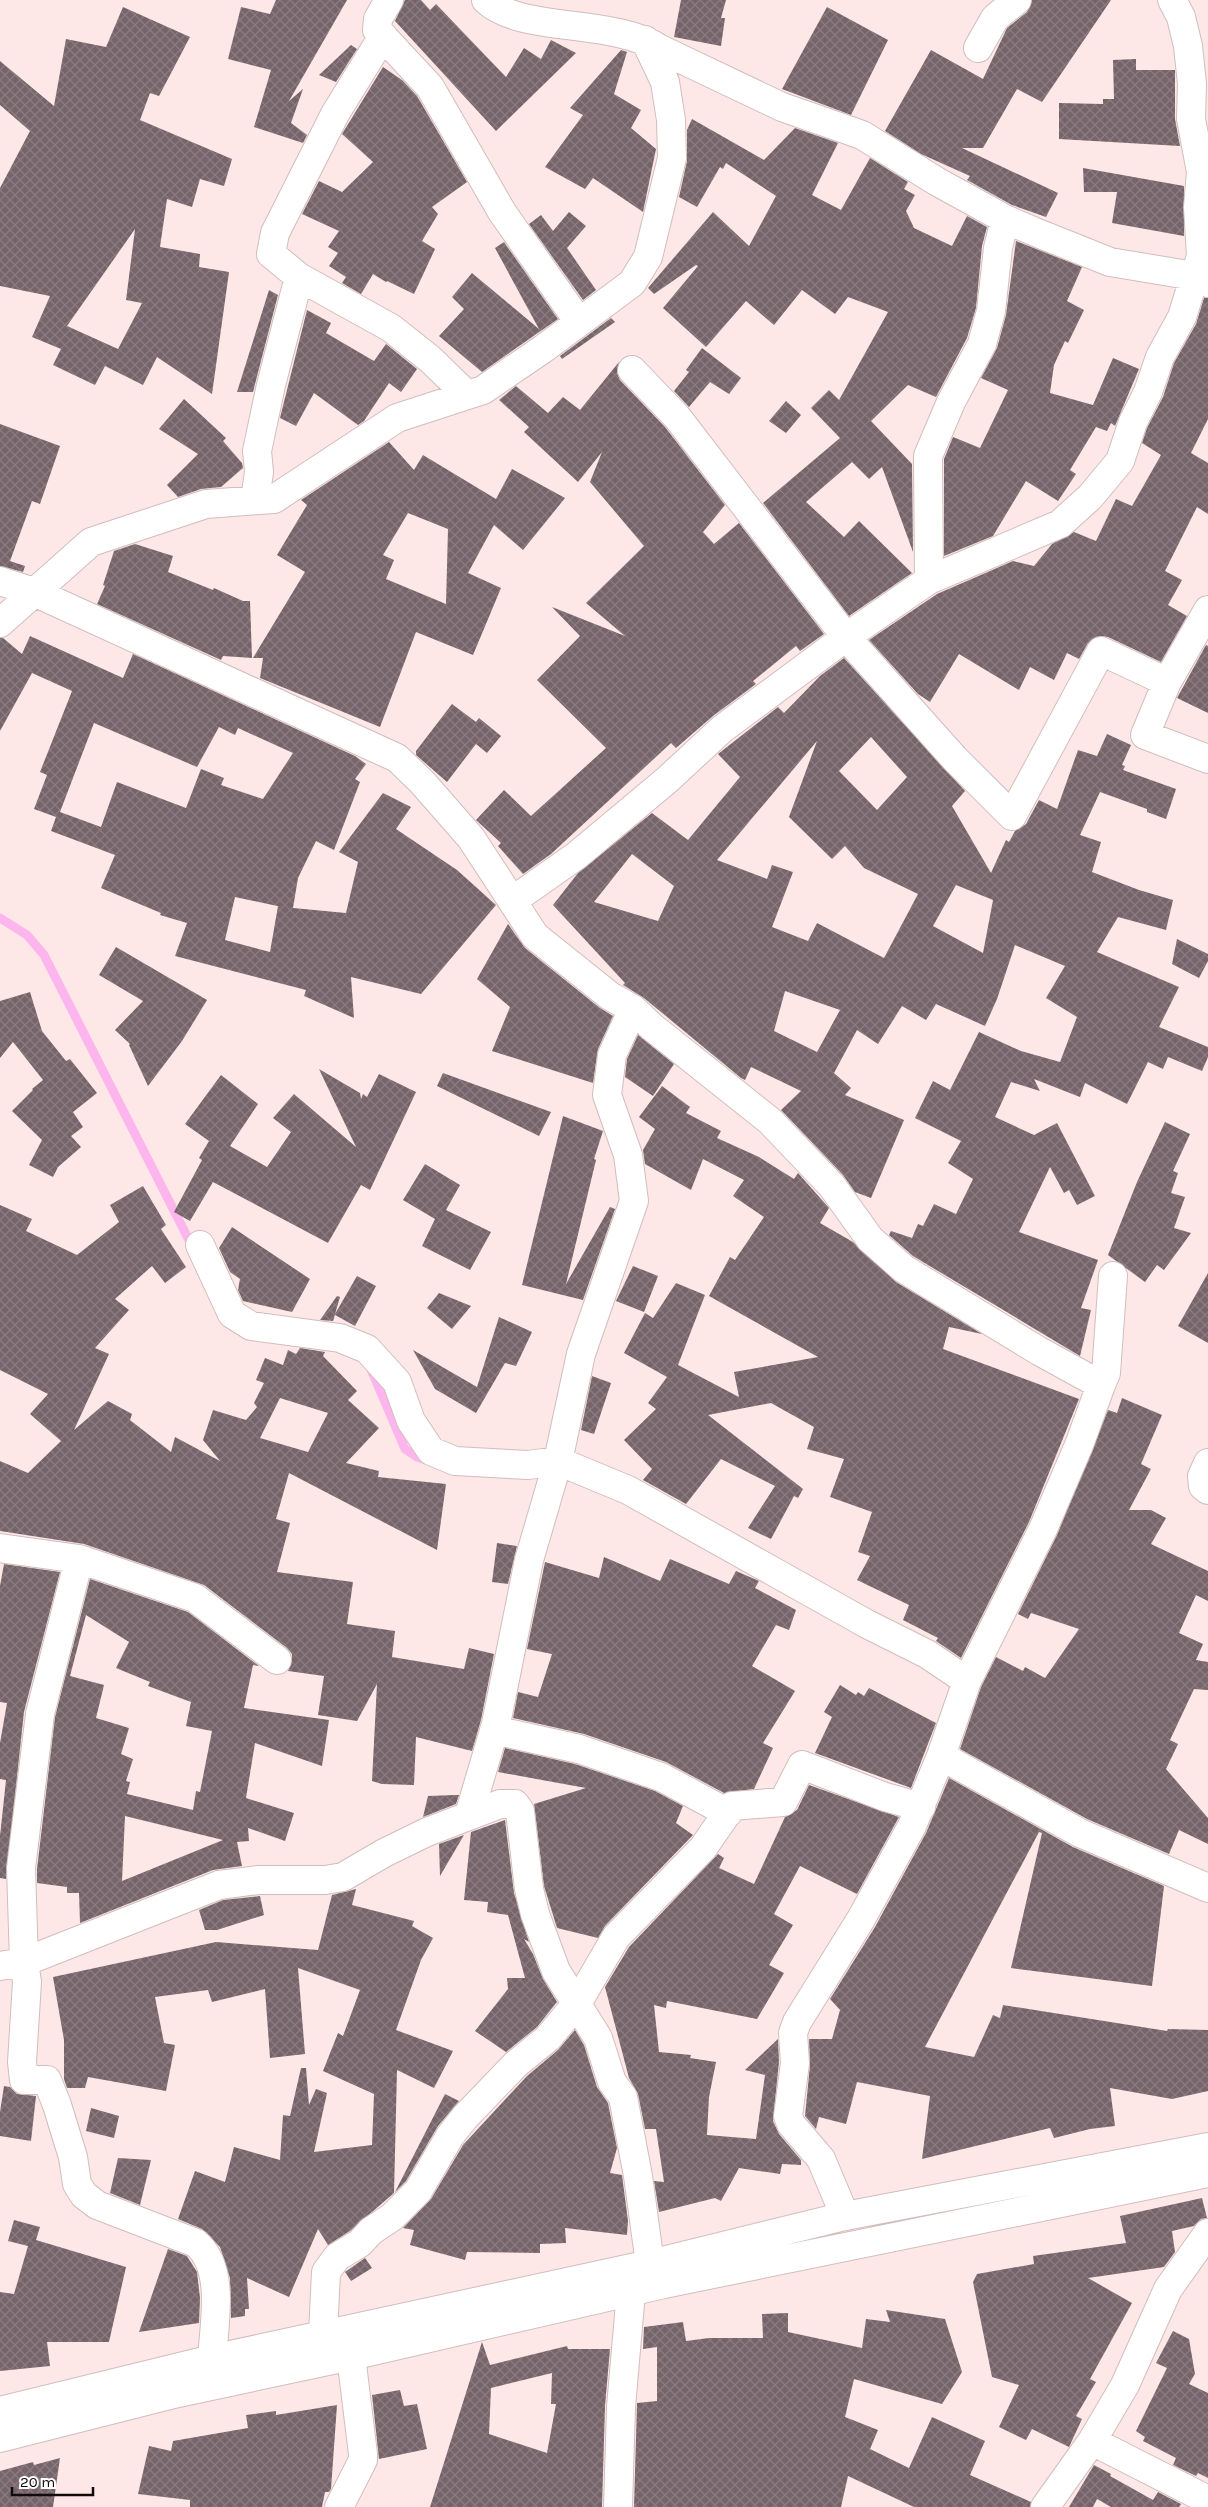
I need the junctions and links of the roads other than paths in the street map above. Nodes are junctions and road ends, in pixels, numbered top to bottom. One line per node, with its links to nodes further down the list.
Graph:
1 (389, 0): 5 (main road)
2 (486, 0): 6 (main road)
3 (1017, 0): 7 (main road)
4 (1172, 0): 9 (main road)
5 (383, 36): 10 (main road); 11 (main road)
6 (645, 40): 8 (main road); 11 (main road)
7 (978, 48)
8 (1005, 219): 9 (main road); 15 (main road)
9 (1203, 266): 15 (main road)
10 (299, 277): 13 (main road); 14 (main road)
11 (579, 322): 13 (main road)
12 (632, 370): 20 (main road)
13 (467, 395): 14 (main road)
14 (255, 500): 17 (main road)
15 (929, 580): 20 (main road)
16 (0, 581): 17 (main road)
17 (34, 592): 19 (main road); 23 (main road)
18 (1208, 610): 21 (main road)
19 (0, 623)
20 (846, 637): 21 (main road); 23 (main road)
21 (1167, 682): 22 (main road)
22 (1208, 760)
23 (512, 901): 24 (main road)
24 (633, 1008): 27 (main road); 28 (main road)
25 (200, 1245): 28 (main road)
26 (1113, 1276): 27 (main road)
27 (1101, 1385): 34 (main road)
28 (558, 1461): 34 (main road); 35 (main road)
29 (1208, 1463): 30 (main road)
30 (1208, 1490)
31 (0, 1548): 32 (main road)
32 (79, 1559): 33 (main road); 41 (main road)
33 (276, 1660)
34 (967, 1681): 36 (main road)
35 (494, 1730): 38 (main road); 39 (main road)
36 (940, 1756): 37 (main road); 40 (main road)
37 (921, 1808): 38 (main road); 45 (main road)
38 (728, 1813): 42 (main road)
39 (469, 1815): 41 (main road); 42 (main road)
40 (1208, 1888)
41 (12, 1964): 51 (main road)
42 (578, 2002): 47 (main road); 49 (main road)
43 (1208, 2147): 45 (main road)
44 (1208, 2172): 48 (main road)
45 (845, 2216): 47 (main road)
46 (1208, 2234): 54 (main road)
47 (650, 2264): 49 (main road)
48 (632, 2292): 50 (main road); 57 (main road)
49 (323, 2334): 51 (main road)
50 (351, 2356): 53 (main road); 56 (main road)
51 (212, 2359): 52 (main road)
52 (0, 2411)
53 (0, 2438)
54 (1092, 2441): 55 (main road); 58 (main road)
55 (1208, 2500)
56 (339, 2507)
57 (618, 2507)
58 (1045, 2507)

